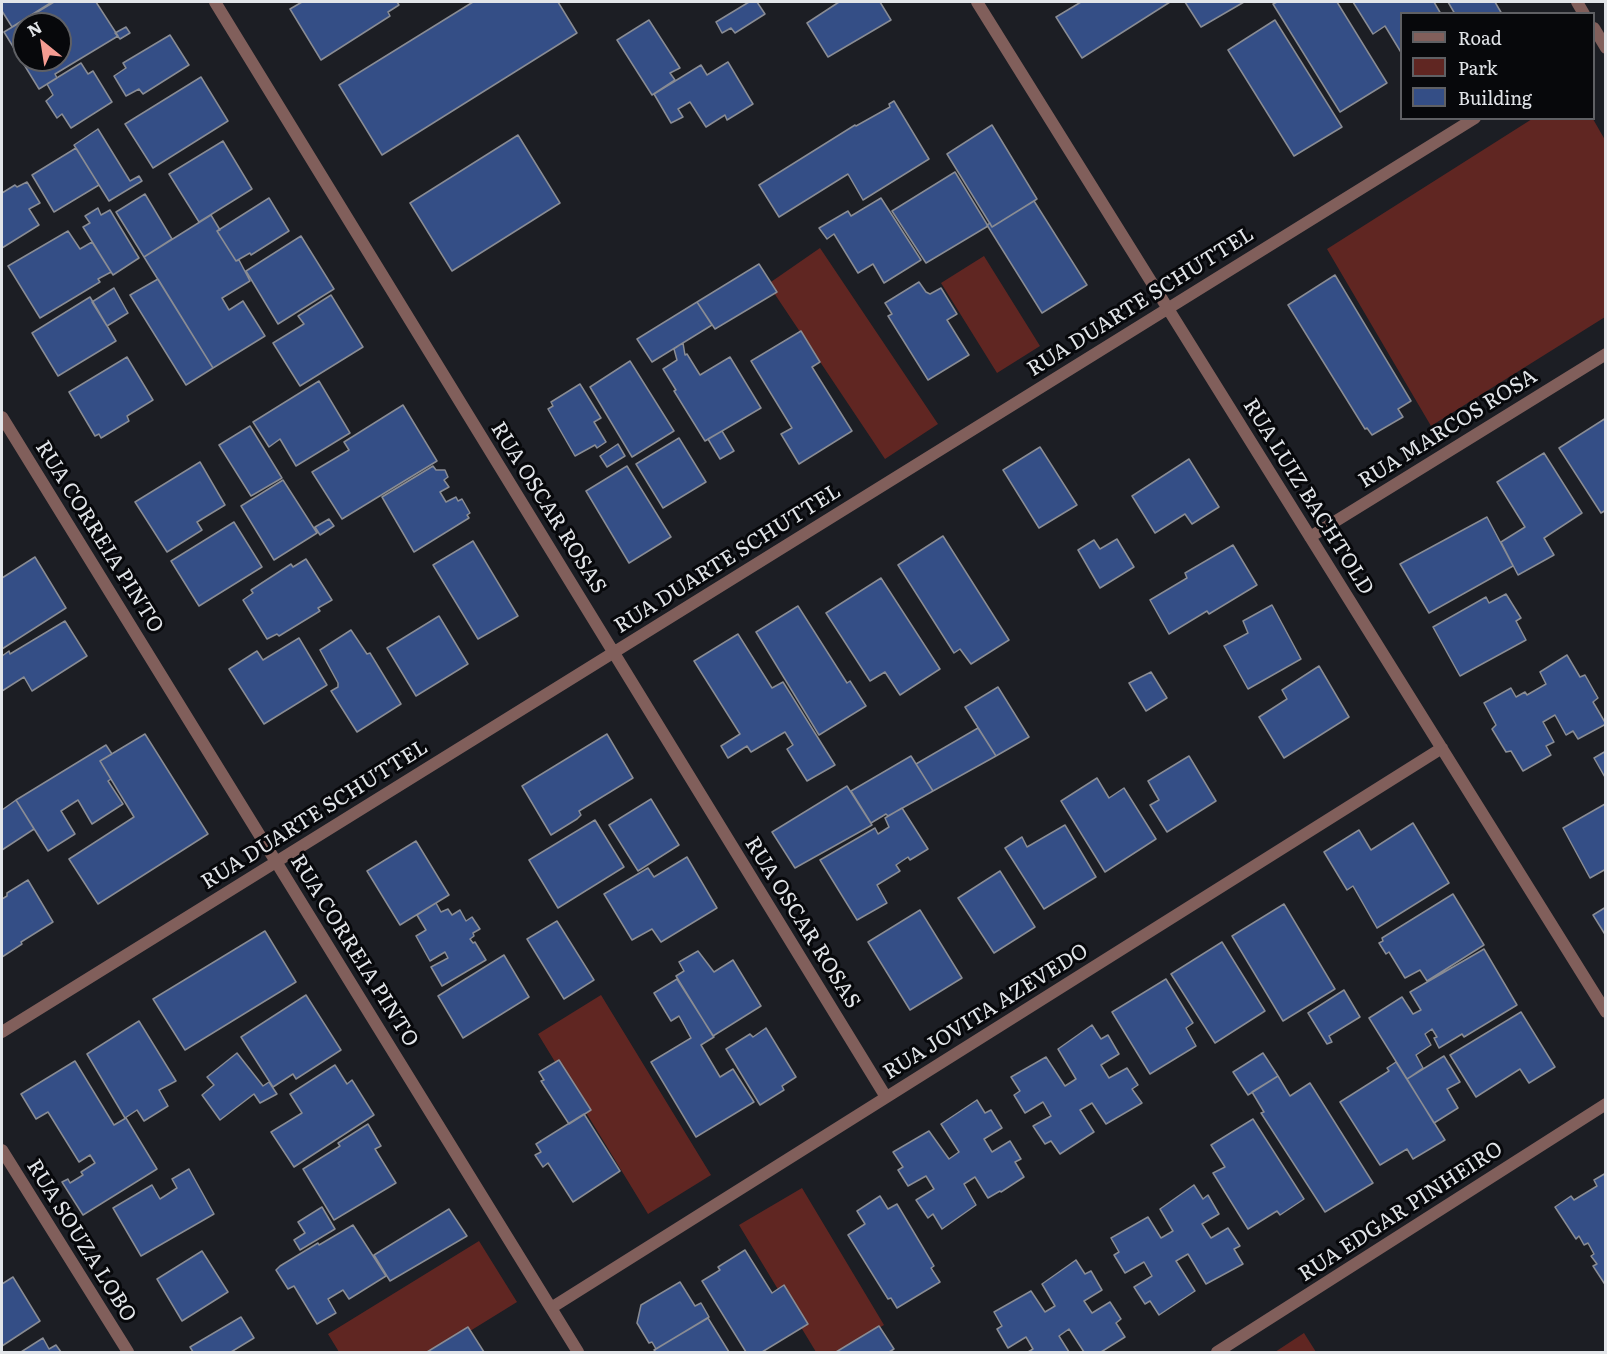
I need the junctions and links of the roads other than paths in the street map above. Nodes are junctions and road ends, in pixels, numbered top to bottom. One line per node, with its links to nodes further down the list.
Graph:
1 (215, 2): 8 (street, RUA OSCAR ROSAS)
2 (977, 2): 4 (street, RUA LUIZ BACHTOLD)
3 (1472, 120): 4 (street, RUA DUARTE SCHUTTEL)
4 (1168, 309): 7 (street, RUA LUIZ BACHTOLD); 8 (street, RUA DUARTE SCHUTTEL)
5 (1605, 354): 7 (street, RUA MARCOS ROSA)
6 (2, 417): 10 (street, RUA CORREIA PINTO)
7 (1310, 537): 9 (street, RUA LUIZ BACHTOLD)
8 (614, 652): 10 (street, RUA DUARTE SCHUTTEL); 13 (street, RUA OSCAR ROSAS)
9 (1442, 748): 11 (street, RUA LUIZ BACHTOLD); 13 (street, RUA JOVITA AZEVEDO)
10 (276, 862): 12 (street, RUA DUARTE SCHUTTEL); 16 (street, RUA CORREIA PINTO)
11 (1605, 1012)
12 (2, 1032)
13 (886, 1097): 16 (street, RUA JOVITA AZEVEDO)
14 (1605, 1104): 19 (street, RUA EDGAR PINHEIRO)
15 (2, 1150): 17 (street, RUA SOUZA LOBO)
16 (551, 1308): 18 (street, RUA CORREIA PINTO)
17 (128, 1353)
18 (578, 1353)
19 (1217, 1353)

